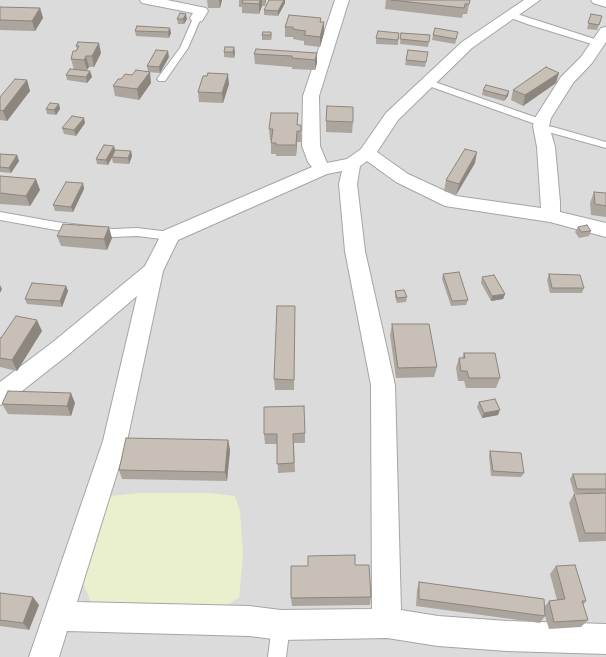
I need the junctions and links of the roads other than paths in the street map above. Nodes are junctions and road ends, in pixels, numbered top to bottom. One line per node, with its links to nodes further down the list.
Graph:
1 (147, 0): 7 (street)
2 (342, 0): 14 (street)
3 (533, 0): 6 (street)
4 (598, 0): 5 (street)
5 (606, 3)
6 (511, 14): 8 (lane); 10 (street)
7 (197, 18): 9 (lane)
8 (602, 39): 11 (street)
9 (162, 79)
10 (429, 82): 11 (lane); 13 (street)
11 (542, 126): 12 (lane); 16 (street)
12 (606, 145)
13 (360, 158): 14 (street); 16 (street); 22 (street)
14 (323, 169): 18 (street)
15 (0, 216): 18 (lane)
16 (550, 216): 17 (street)
17 (606, 230)
18 (170, 236): 19 (street)
19 (153, 271): 20 (street); 21 (street)
20 (0, 395)
21 (57, 616): 23 (street); 25 (street)
22 (387, 623): 23 (street); 24 (street)
23 (282, 625): 26 (lane)
24 (606, 640)
25 (44, 657)
26 (277, 657)

